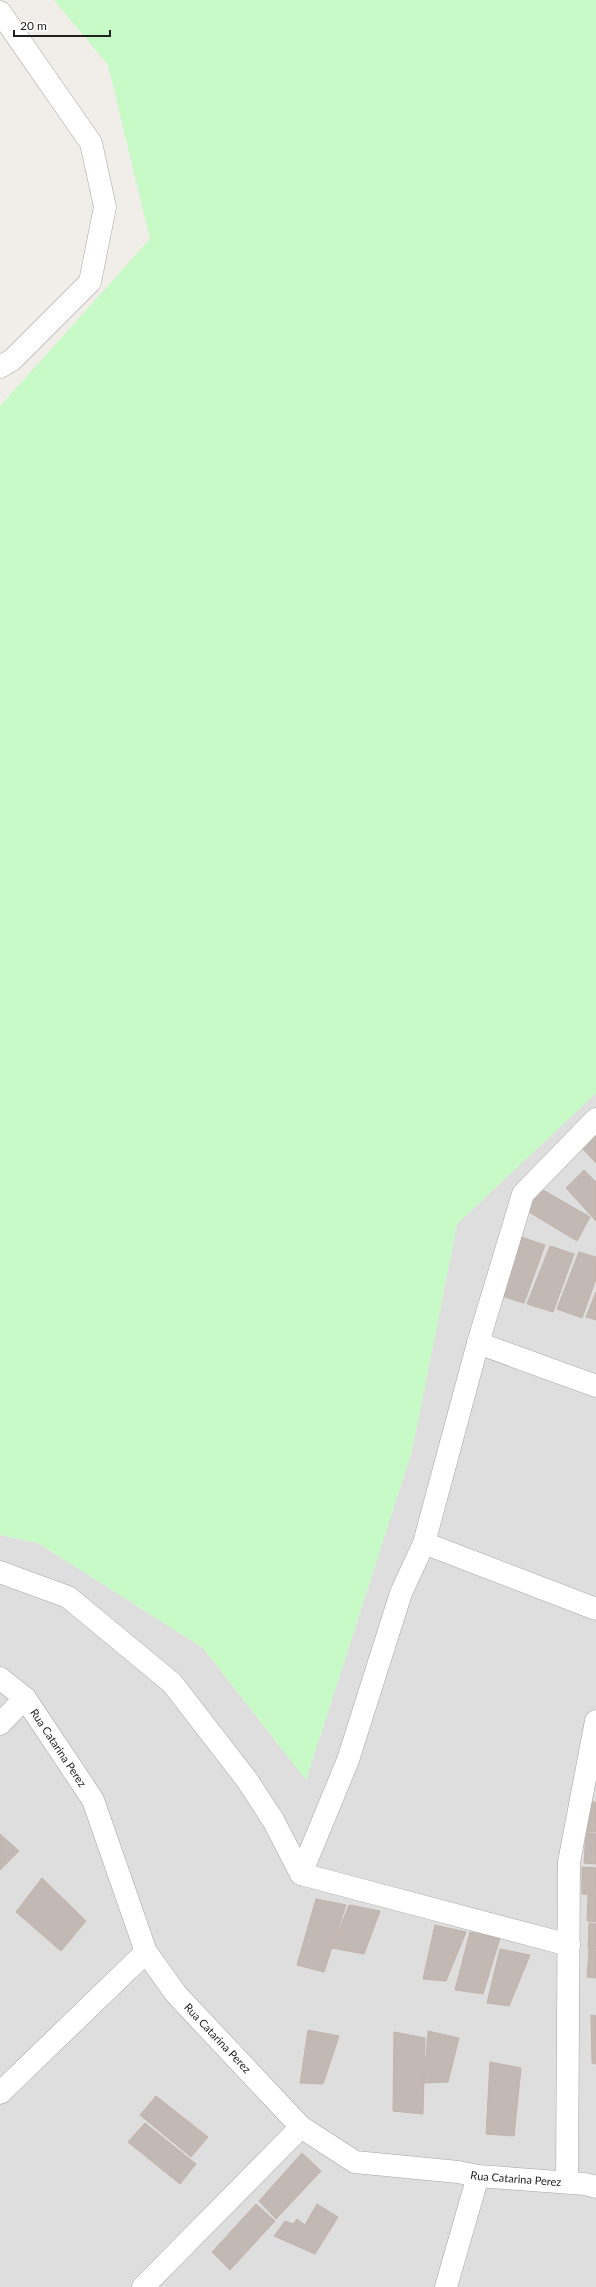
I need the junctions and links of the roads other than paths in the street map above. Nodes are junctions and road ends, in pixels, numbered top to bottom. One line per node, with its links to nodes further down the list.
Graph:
1 (0, 12): 2 (street)
2 (0, 367)
3 (596, 1119): 4 (street)
4 (478, 1343): 5 (street); 6 (street)
5 (596, 1386)
6 (424, 1543): 8 (street); 13 (street)
7 (0, 1572): 13 (street)
8 (596, 1609)
9 (0, 1678): 10 (street, Rua Catarina Perez)
10 (25, 1698): 12 (street); 15 (street, Rua Catarina Perez)
11 (596, 1721): 14 (street)
12 (0, 1724)
13 (301, 1874): 14 (street)
14 (569, 1945): 19 (street)
15 (146, 1952): 16 (street); 17 (street, Rua Catarina Perez)
16 (0, 2093)
17 (301, 2126): 18 (street, Rua Catarina Perez); 21 (street)
18 (478, 2176): 19 (street, Rua Catarina Perez); 22 (street)
19 (567, 2182): 20 (street, Rua Catarina Perez)
20 (596, 2187)
21 (143, 2287)
22 (446, 2287)

